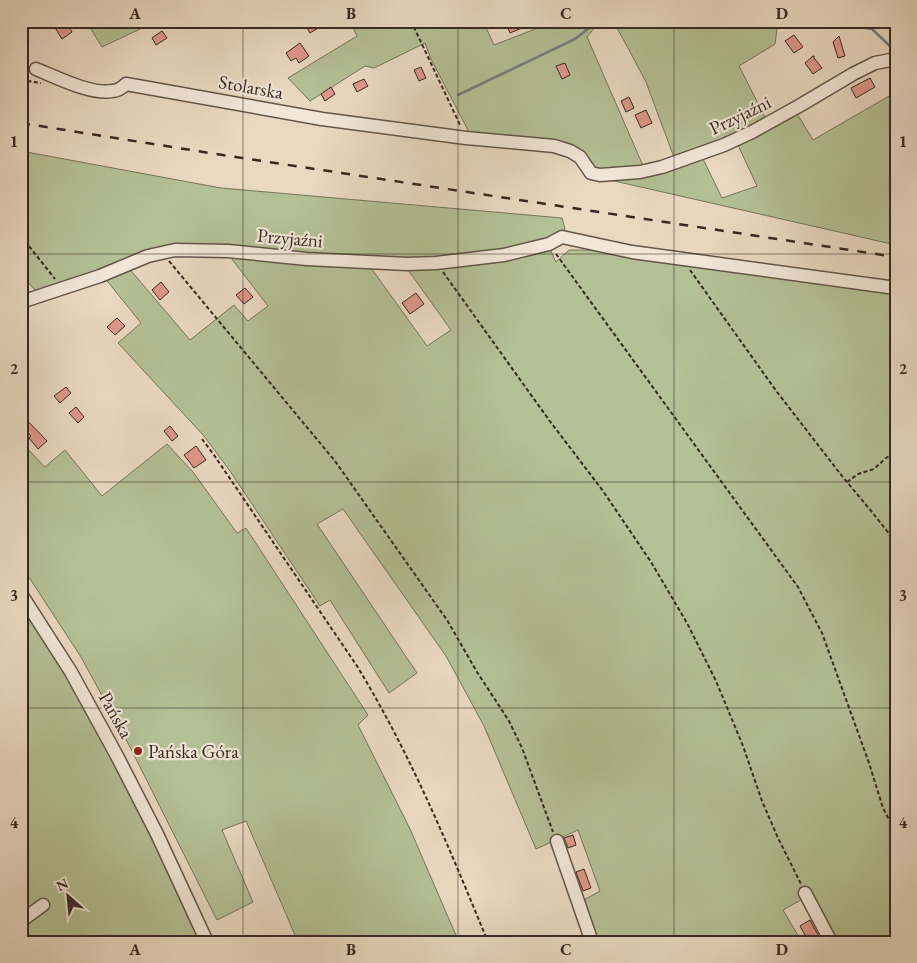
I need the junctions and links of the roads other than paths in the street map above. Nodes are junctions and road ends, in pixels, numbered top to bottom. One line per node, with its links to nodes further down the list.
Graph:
1 (896, 59): 3 (street, Przyjaźni)
2 (36, 69): 3 (street, Stolarska)
3 (591, 173)
4 (896, 288): 5 (street, Przyjaźni)
5 (21, 302)
6 (21, 594): 11 (street, Pańska)
7 (557, 841): 12 (street)
8 (805, 893): 13 (street)
9 (43, 905): 10 (street)
10 (21, 921)
11 (207, 942)
12 (592, 942)
13 (831, 942)

